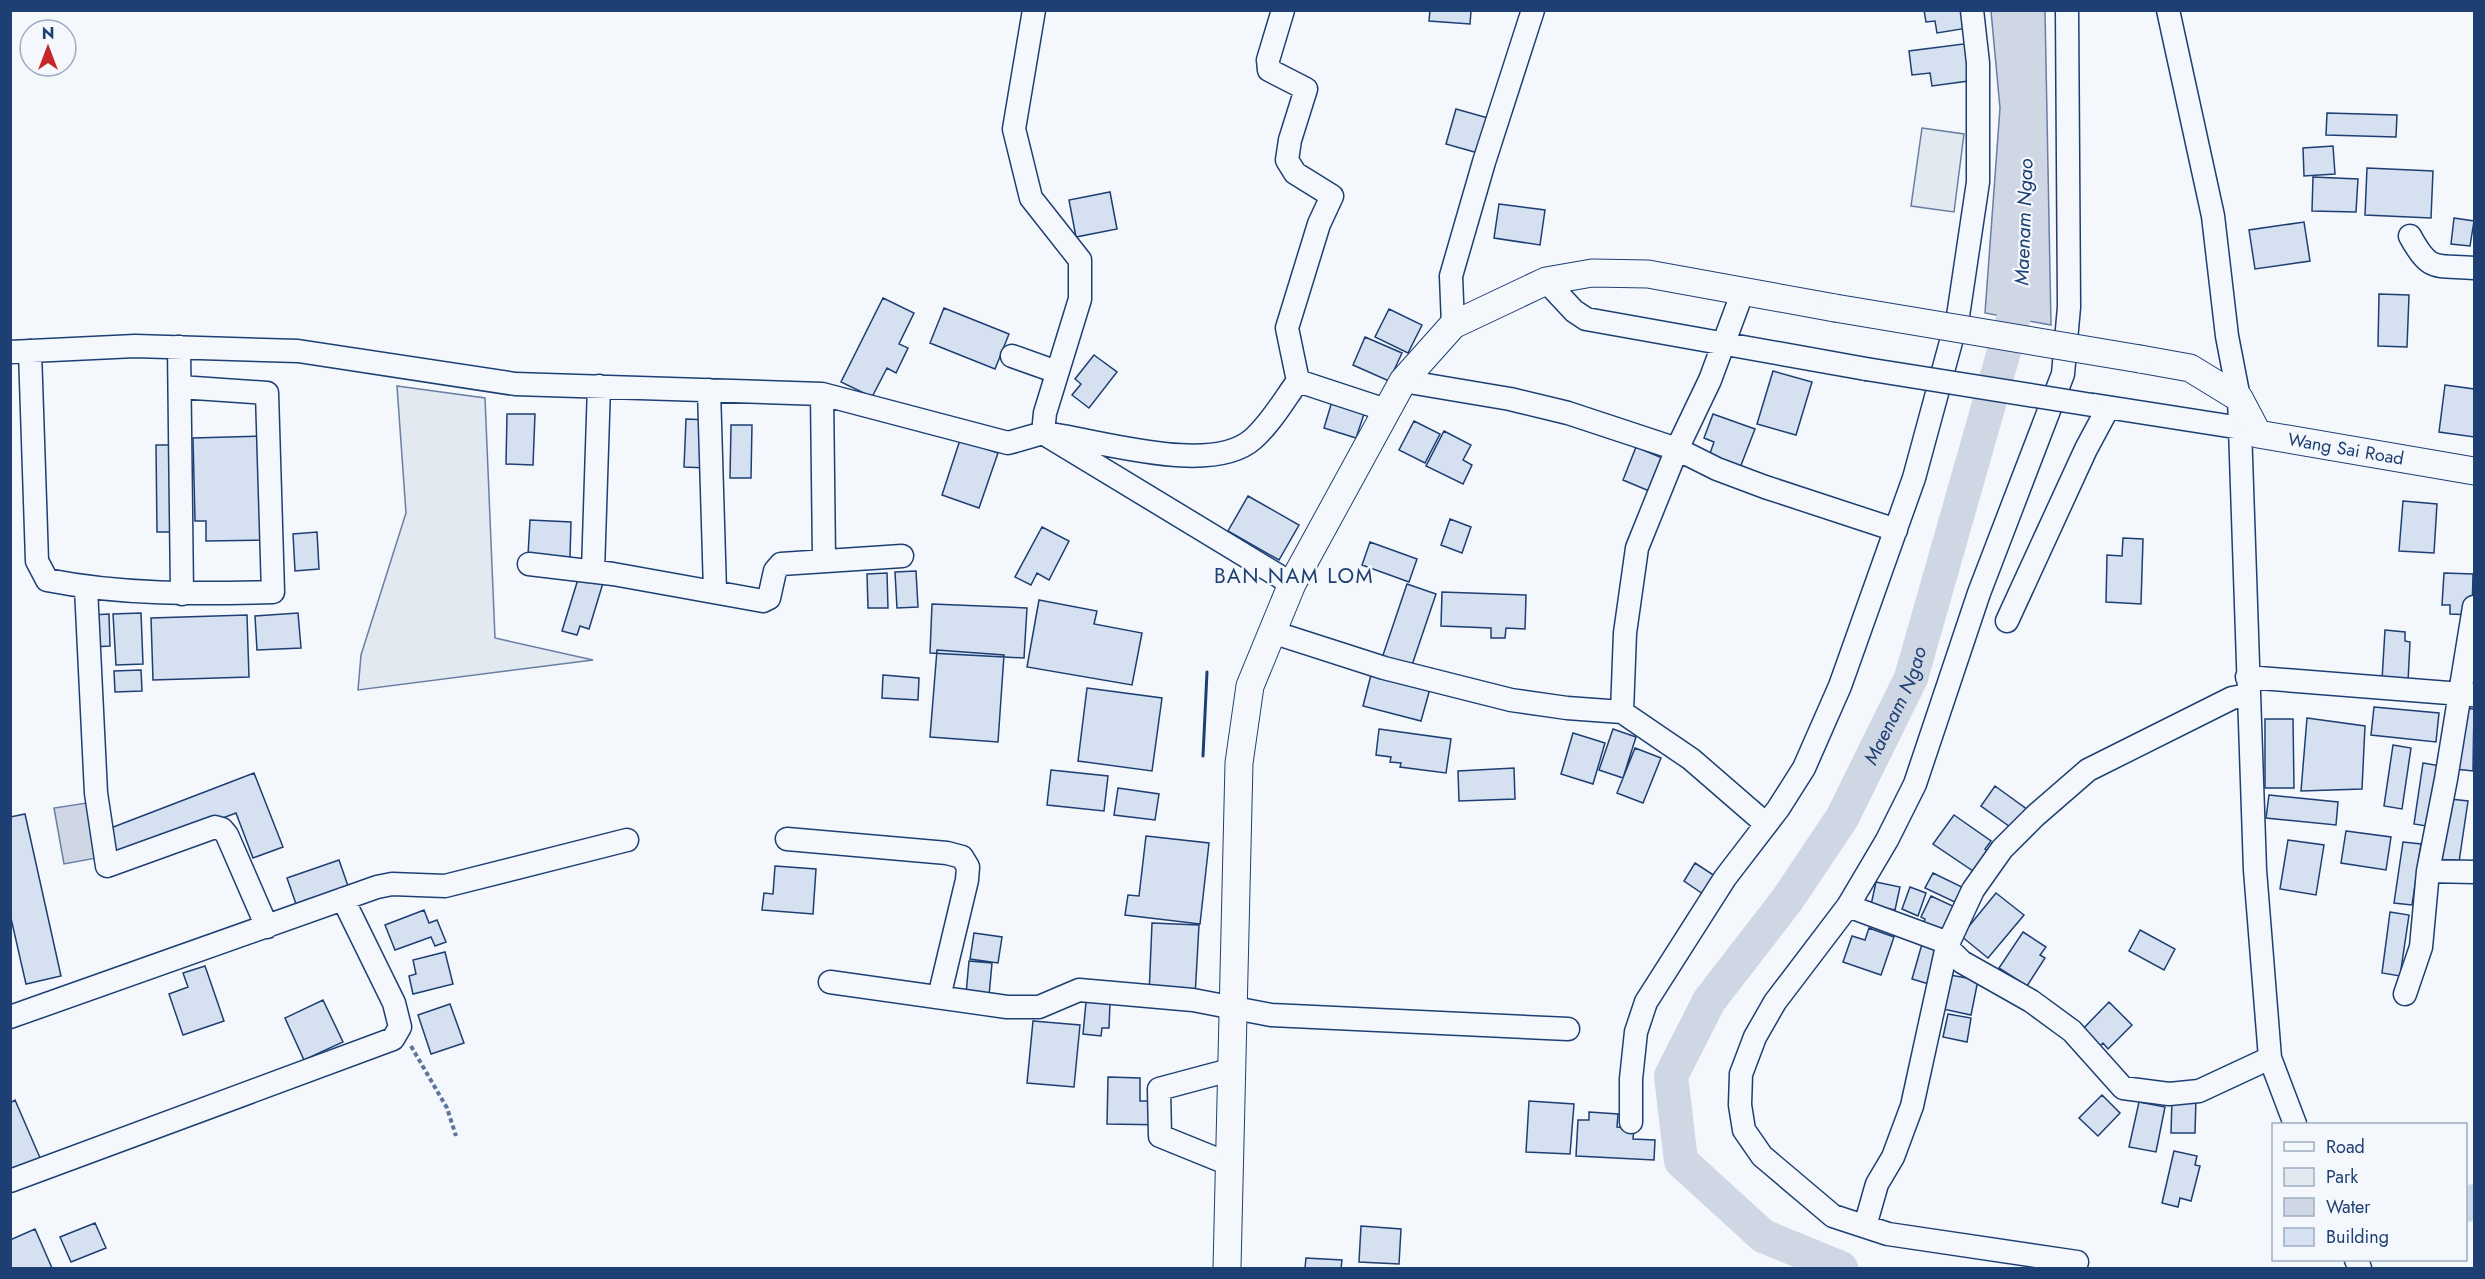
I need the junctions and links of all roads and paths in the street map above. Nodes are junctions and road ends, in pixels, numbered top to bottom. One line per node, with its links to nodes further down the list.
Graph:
1 (1034, 10): 16 (street)
2 (1283, 10): 17 (street)
3 (1533, 10): 11 (street)
4 (1972, 10): 30 (street)
5 (2067, 10): 51 (street)
6 (2168, 10): 23 (street)
7 (2410, 236): 8 (street)
8 (2475, 268)
9 (1546, 281): 10 (main road); 11 (main road); 12 (street)
10 (1743, 291): 12 (street); 23 (main road, bridge)
11 (1453, 325): 18 (main road)
12 (1724, 343): 24 (street, bridge); 28 (street)
13 (179, 347): 14 (street); 19 (street); 20 (street)
14 (20, 352): 36 (street)
15 (1012, 356): 16 (street)
16 (1058, 372): 27 (street)
17 (1298, 381): 25 (street); 27 (street)
18 (1403, 381): 25 (main road); 28 (street)
19 (599, 386): 21 (street); 34 (street)
20 (180, 387): 38 (street); 38 (street)
21 (709, 390): 22 (street); 37 (street)
22 (822, 394): 27 (street); 32 (street)
23 (2239, 398): 26 (street); 29 (main road, Wang Sai Road)
24 (2100, 407): 26 (street); 40 (street)
25 (1386, 410): 35 (main road)
26 (2241, 428): 42 (street)
27 (1043, 433): 35 (street)
28 (1677, 449): 30 (street); 44 (street)
29 (2475, 471)
30 (1896, 530): 45 (street)
31 (902, 556): 32 (street)
32 (824, 559): 37 (street)
33 (529, 564): 34 (street)
34 (593, 572): 37 (street)
35 (1292, 584): 41 (main road)
36 (86, 588): 38 (street); 52 (street)
37 (715, 591)
38 (182, 594)
39 (2475, 607): 43 (street)
40 (2007, 621)
41 (1272, 632): 44 (street); 57 (main road)
42 (2247, 686): 43 (street); 53 (street); 61 (street)
43 (2468, 695): 48 (street)
44 (1622, 712): 45 (street)
45 (1766, 824): 63 (street)
46 (787, 839): 56 (street)
47 (627, 840): 50 (street)
48 (2428, 871): 49 (street); 55 (street)
49 (2475, 872)
50 (343, 899): 52 (street); 59 (street)
51 (1848, 906): 53 (street); 68 (street)
52 (267, 927): 58 (street)
53 (1947, 946): 61 (street); 68 (street)
54 (830, 982): 56 (street)
55 (2405, 994)
56 (939, 997): 57 (street)
57 (1234, 1008): 60 (street); 62 (main road)
58 (10, 1017)
59 (400, 1027): 65 (path); 67 (street)
60 (1568, 1029)
61 (2270, 1058): 64 (street)
62 (1230, 1070): 66 (main road); 66 (street)
63 (1631, 1122)
64 (2294, 1123)
65 (456, 1136)
66 (1229, 1164): 70 (main road)
67 (10, 1181)
68 (1864, 1226): 69 (street)
69 (2077, 1262)
70 (1227, 1269)

